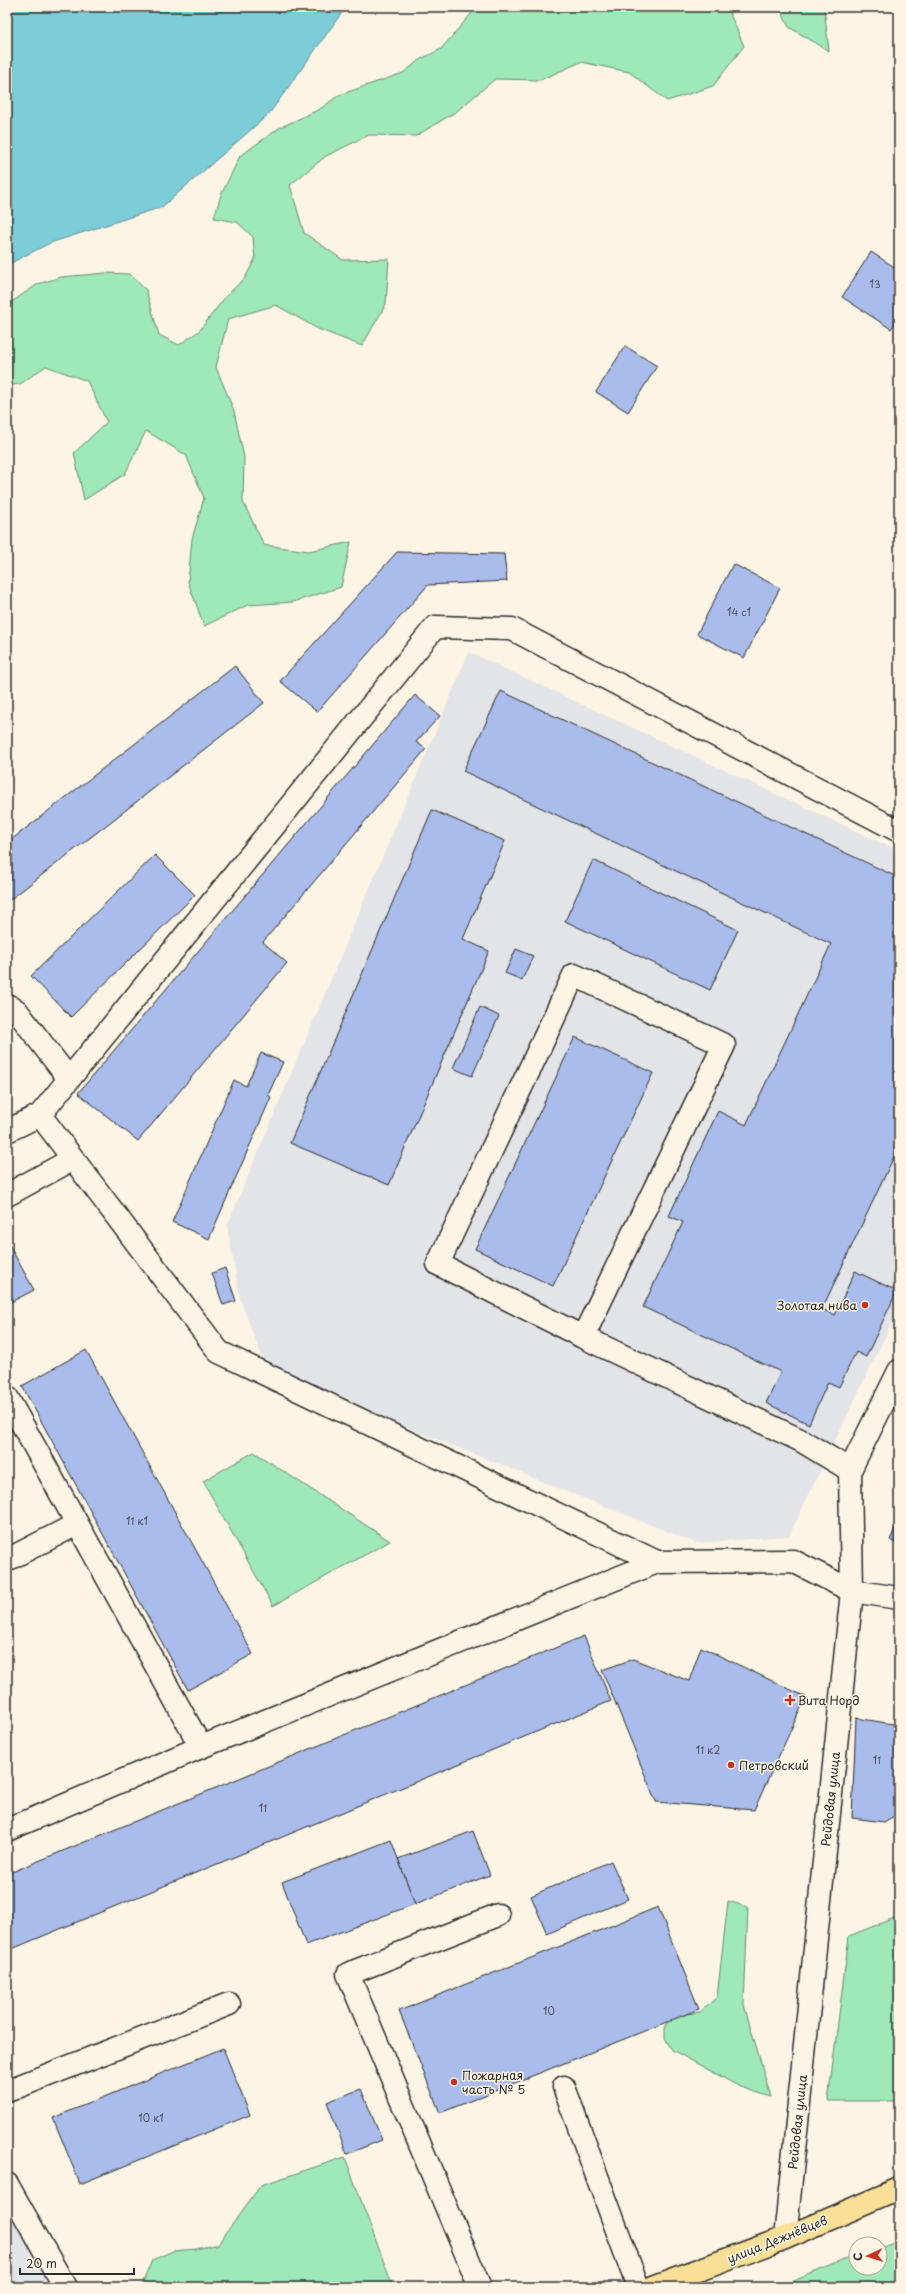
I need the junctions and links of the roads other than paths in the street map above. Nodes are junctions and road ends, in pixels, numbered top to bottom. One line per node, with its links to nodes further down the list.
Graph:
1 (899, 831): 3 (street)
2 (7, 1004): 3 (street)
3 (68, 1079): 4 (street)
4 (40, 1115): 5 (street); 6 (street)
5 (7, 1131)
6 (74, 1160): 7 (street); 14 (street)
7 (7, 1195)
8 (583, 1337): 8 (street); 11 (street)
9 (899, 1371): 11 (street, Рейдовая улица)
10 (7, 1397): 12 (street)
11 (850, 1470): 15 (street, Рейдовая улица)
12 (77, 1524): 13 (street); 17 (street)
13 (7, 1560)
14 (657, 1562): 15 (street); 17 (street)
15 (852, 1591): 16 (street); 25 (street, Рейдовая улица)
16 (899, 1598)
17 (201, 1747): 18 (street)
18 (7, 1830)
19 (498, 1915): 27 (street)
20 (229, 2004): 22 (street)
21 (564, 2086): 28 (street)
22 (7, 2091)
23 (7, 2184): 26 (street)
24 (899, 2189): 25 (main road, улица Дежнёвцев)
25 (785, 2238): 29 (main road, улица Дежнёвцев)
26 (65, 2287)
27 (480, 2287)
28 (638, 2287)
29 (653, 2287)

